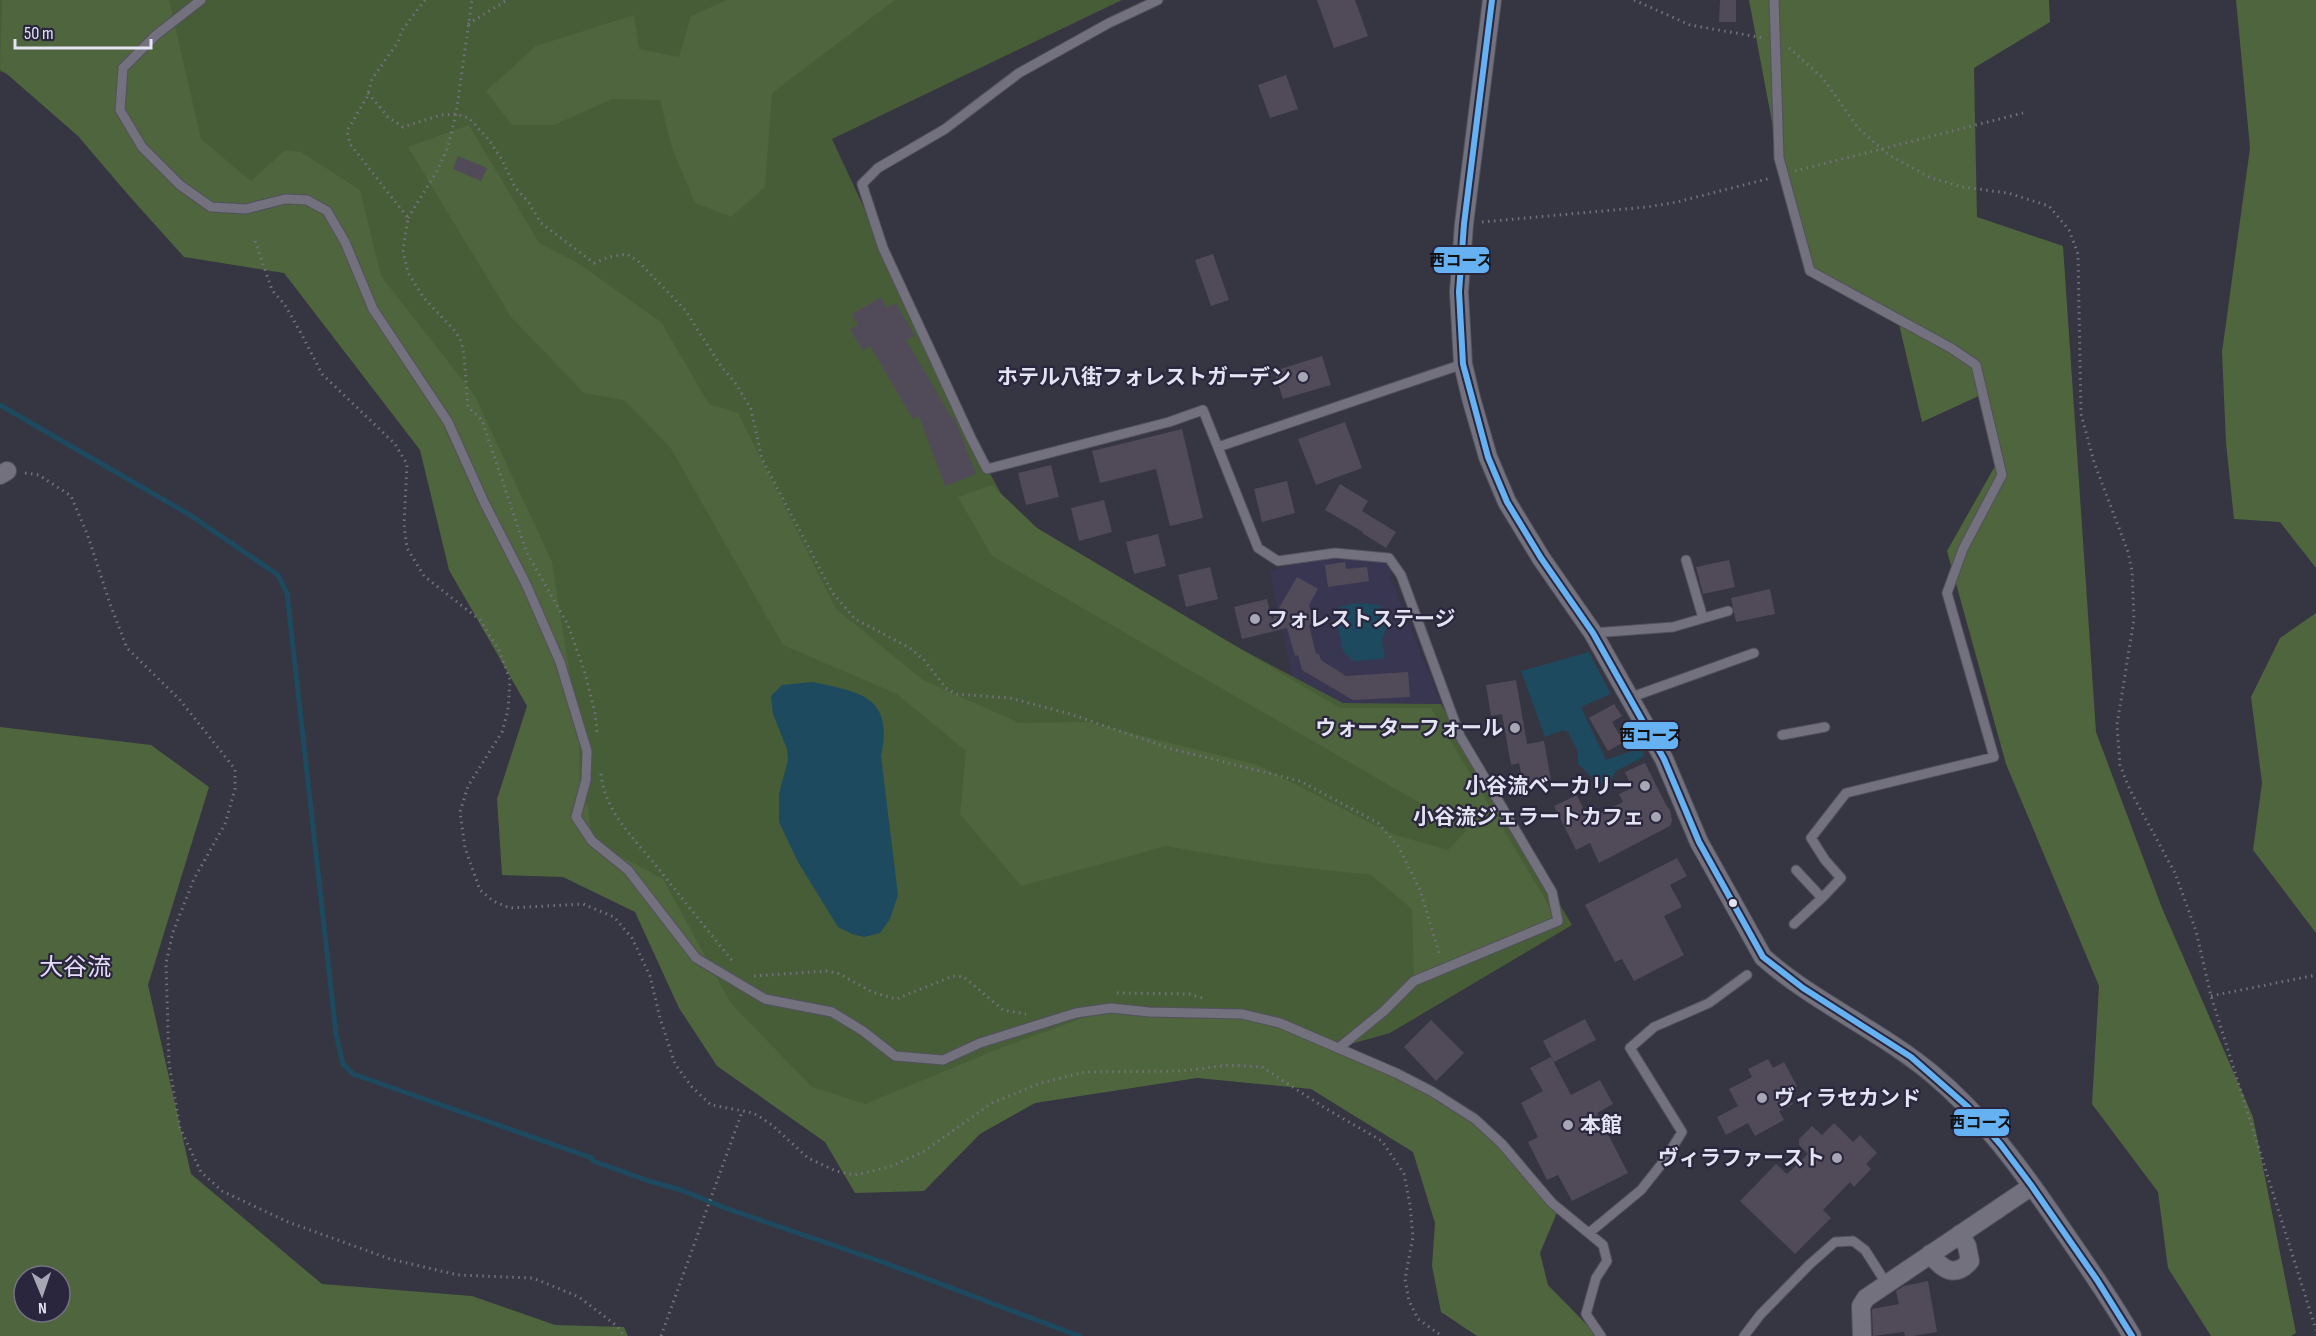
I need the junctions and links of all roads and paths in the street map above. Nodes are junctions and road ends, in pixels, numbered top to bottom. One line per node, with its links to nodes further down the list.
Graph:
1 (201, 0): 45 (lane)
2 (425, 0): 12 (path)
3 (472, 0): 9 (path)
4 (507, 0): 9 (path)
5 (1158, 0): 21 (lane)
6 (1492, 0): 18 (street)
7 (1634, 0): 10 (path)
8 (1774, 0): 34 (lane)
9 (468, 24): 14 (path)
10 (1768, 39)
11 (1786, 46): 42 (path)
12 (368, 93): 14 (path); 17 (path)
13 (2023, 113): 15 (path)
14 (456, 114): 17 (path); 37 (path)
15 (1792, 172)
16 (1780, 175): 18 (path)
17 (408, 218): 31 (path)
18 (1464, 224): 20 (street)
19 (255, 241): 46 (path)
20 (1463, 364): 21 (lane); 26 (street)
21 (1218, 447): 37 (lane)
22 (4, 473): 53 (path)
23 (1686, 560): 25 (lane)
24 (1728, 611): 25 (lane)
25 (1703, 618): 26 (lane)
26 (1593, 633): 28 (street)
27 (1754, 653): 28 (lane)
28 (1629, 698): 47 (street)
29 (1824, 727): 30 (lane)
30 (1782, 735)
31 (597, 736)
32 (601, 772): 36 (path)
33 (1796, 870): 34 (lane)
34 (1822, 898): 35 (lane)
35 (1794, 924)
36 (735, 965)
37 (1444, 969): 45 (lane)
38 (1747, 975): 48 (lane)
39 (2316, 975): 42 (path)
40 (749, 976): 44 (path)
41 (1108, 993): 43 (path)
42 (2211, 996): 52 (path)
43 (1208, 999)
44 (1028, 1014)
45 (1340, 1047): 48 (lane)
46 (742, 1111): 54 (path); 55 (path)
47 (2032, 1185): 49 (street); 59 (street)
48 (1589, 1233): 56 (lane)
49 (1960, 1234): 50 (street); 50 (street)
50 (1930, 1254): 51 (street)
51 (1886, 1283): 57 (lane); 58 (street)
52 (2316, 1330)
53 (624, 1336)
54 (661, 1336)
55 (1442, 1336)
56 (1601, 1336)
57 (1744, 1336)
58 (1862, 1336)
59 (2132, 1336)

